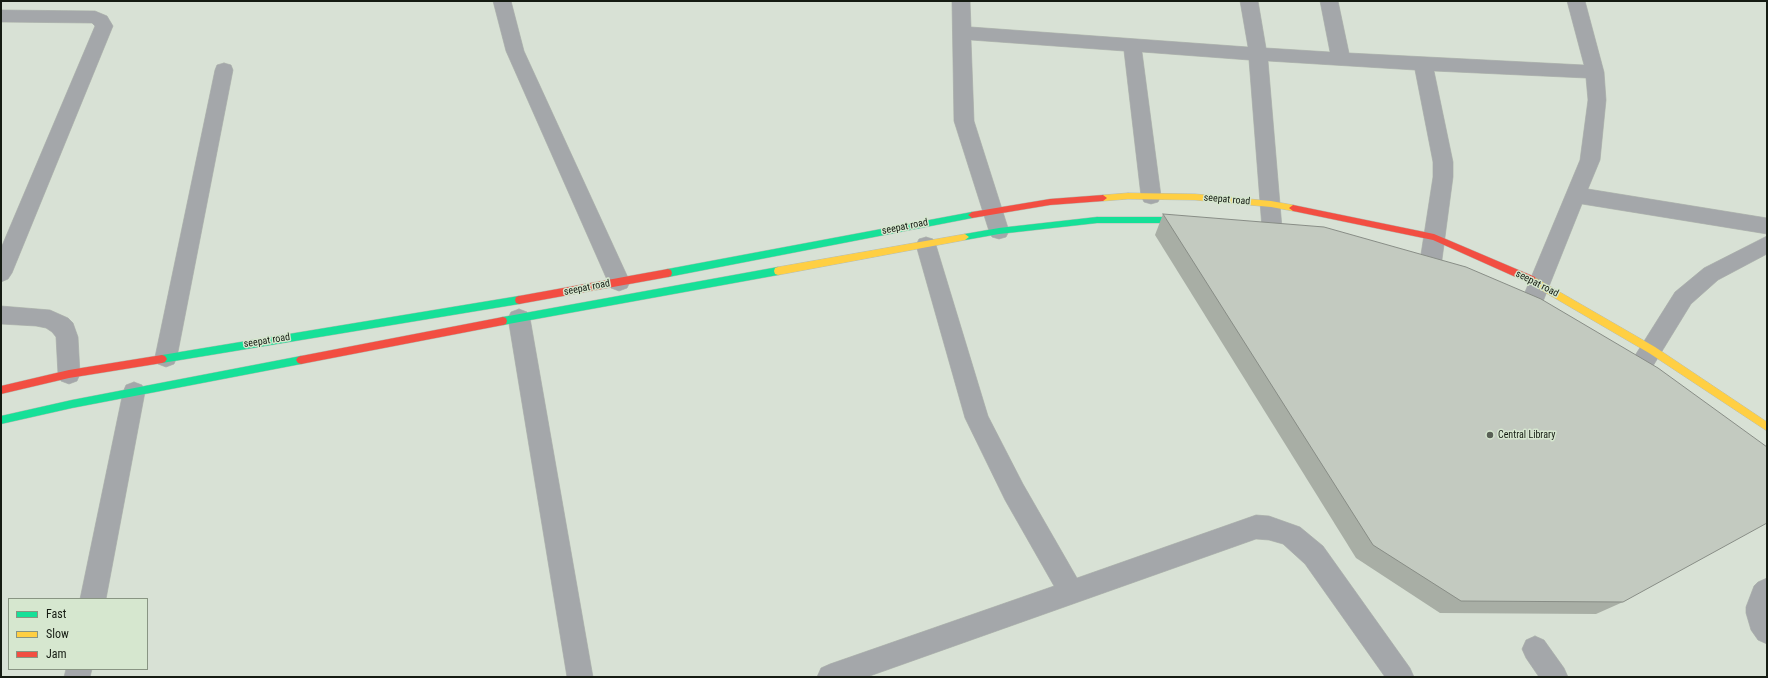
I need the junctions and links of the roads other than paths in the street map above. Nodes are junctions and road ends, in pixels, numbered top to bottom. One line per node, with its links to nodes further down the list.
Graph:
1 (502, 1): 27 (street)
2 (961, 1): 7 (street)
3 (1249, 1): 9 (street)
4 (1329, 1): 10 (street)
5 (1576, 1): 13 (street)
6 (1, 16): 26 (street)
7 (962, 33): 8 (street); 17 (street)
8 (1132, 45): 9 (street); 15 (street)
9 (1258, 54): 10 (street); 16 (street)
10 (1341, 59): 11 (street)
11 (1423, 64): 13 (street); 22 (street)
12 (224, 70): 33 (street)
13 (1595, 72): 14 (street)
14 (1576, 195): 19 (street); 28 (street)
15 (1151, 196): 16 (highway, seepat road); 17 (highway, seepat road)
16 (1271, 204): 20 (street); 22 (highway, seepat road)
17 (993, 211): 21 (street); 27 (highway, seepat road)
18 (1202, 221): 21 (highway, seepat road)
19 (1767, 226)
20 (1272, 228)
21 (999, 231): 24 (highway, seepat road)
22 (1434, 238): 25 (street); 28 (highway, seepat road)
23 (1767, 244): 32 (street)
24 (926, 245): 31 (highway, seepat road); 41 (street)
25 (1430, 267)
26 (1, 273)
27 (618, 282): 33 (highway, seepat road)
28 (1540, 283): 29 (street); 32 (highway, seepat road)
29 (1531, 304)
30 (1, 315): 35 (street)
31 (519, 318): 37 (highway, seepat road); 45 (street)
32 (1652, 350): 34 (street); 39 (highway, seepat road)
33 (166, 357): 35 (highway, seepat road)
34 (1637, 372)
35 (69, 374): 36 (highway, seepat road)
36 (1, 390)
37 (134, 392): 38 (highway, seepat road); 42 (street)
38 (1, 420)
39 (1767, 427)
40 (1767, 591): 43 (street)
41 (1071, 592): 46 (street); 47 (street)
42 (93, 598)
43 (1767, 631)
44 (1536, 649): 48 (street)
45 (580, 677)
46 (830, 677)
47 (1401, 677)
48 (1555, 677)

